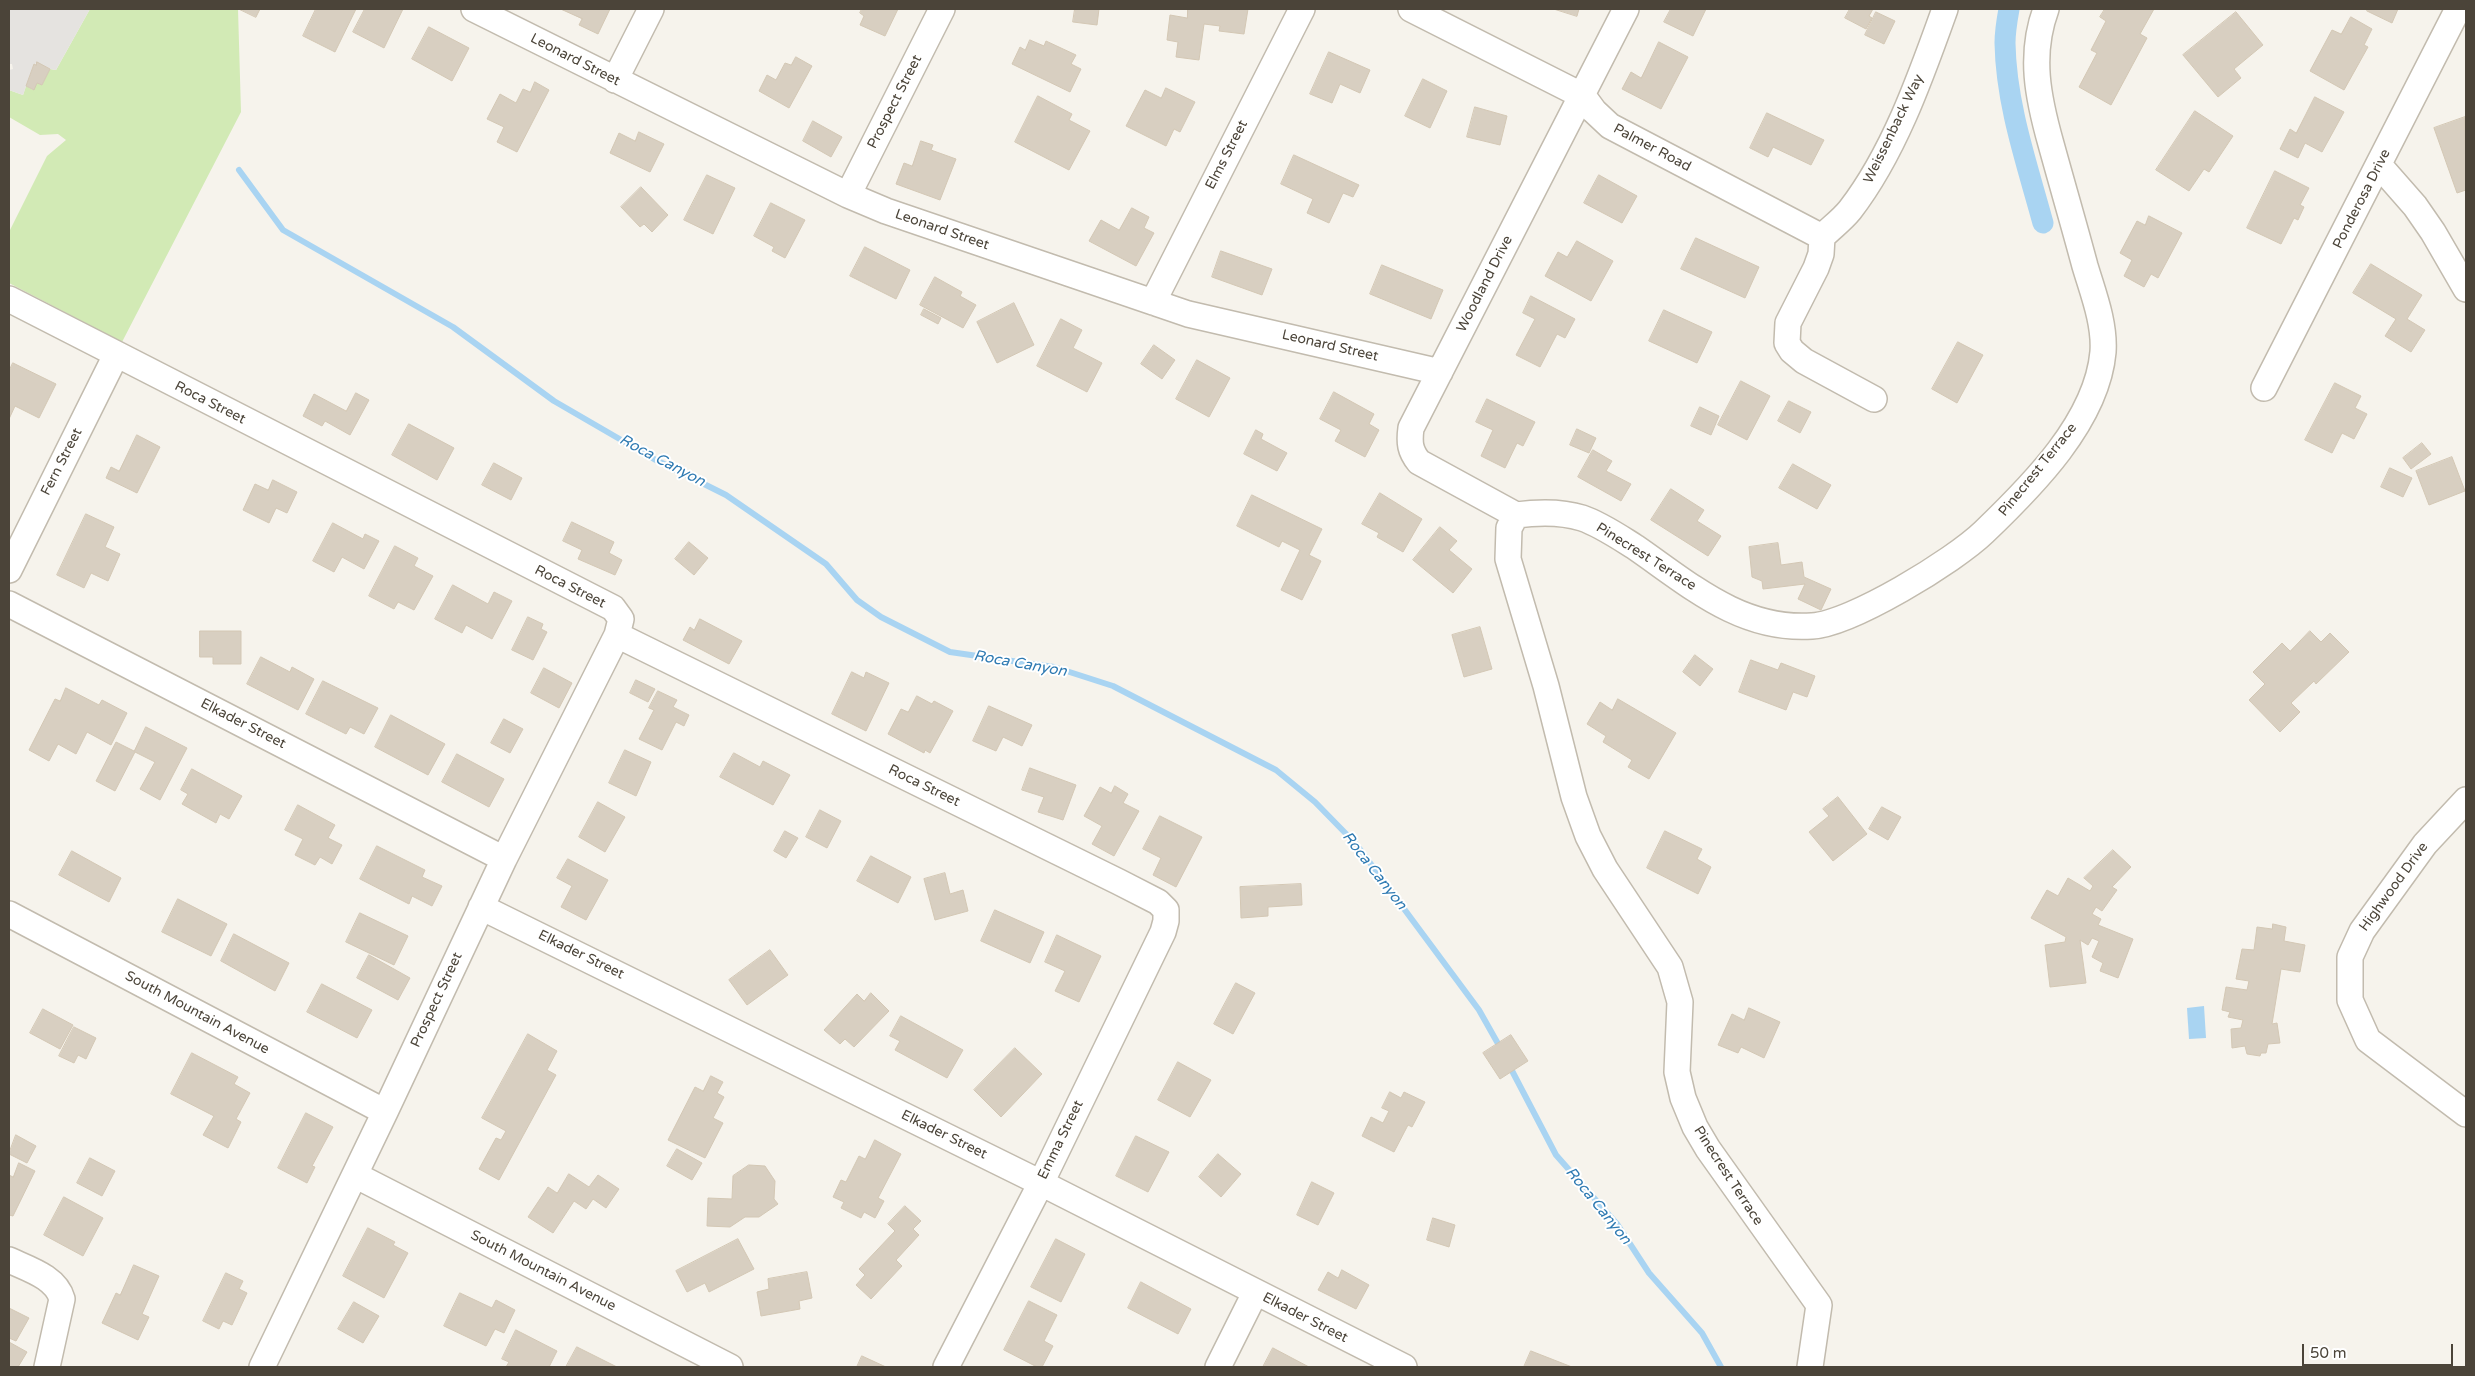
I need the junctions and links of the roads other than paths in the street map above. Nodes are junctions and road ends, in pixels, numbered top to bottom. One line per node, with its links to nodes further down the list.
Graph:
1 (474, 9): 10 (street, Leonard Street)
2 (651, 9): 10 (street)
3 (942, 9): 13 (street, Prospect Street)
4 (1302, 9): 17 (street, Elms Street)
5 (1411, 9): 11 (street, Palmer Road)
6 (1626, 9): 11 (street, Woodland Drive)
7 (1945, 9): 14 (street, Weissenback Way)
8 (2046, 9): 22 (street, Pinecrest Terrace)
9 (2458, 9): 12 (street, Ponderosa Drive)
10 (616, 80): 13 (street, Leonard Street)
11 (1583, 96): 14 (street, Palmer Road); 19 (street, Woodland Drive)
12 (2379, 165): 15 (street); 20 (street, Ponderosa Drive)
13 (848, 194): 17 (street, Leonard Street)
14 (1822, 236): 21 (street)
15 (2466, 289)
16 (9, 298): 18 (street, Roca Street)
17 (1153, 302): 19 (street, Leonard Street)
18 (116, 355): 23 (street, Fern Street); 25 (street, Roca Street)
19 (1440, 372): 22 (street, Woodland Drive)
20 (2264, 388)
21 (1874, 399)
22 (1516, 514): 43 (street, Pinecrest Terrace)
23 (9, 570)
24 (9, 604): 27 (street, Elkader Street)
25 (617, 636): 27 (street, Prospect Street); 29 (street, Roca Street)
26 (2466, 800): 32 (street, Highwood Drive)
27 (504, 859): 28 (street, Prospect Street)
28 (481, 906): 31 (street, Prospect Street); 34 (street, Elkader Street)
29 (1166, 910): 34 (street, Emma Street)
30 (9, 914): 31 (street, South Mountain Avenue)
31 (385, 1112): 33 (street, Prospect Street)
32 (2466, 1114)
33 (355, 1175): 38 (street, Prospect Street); 39 (street, South Mountain Avenue)
34 (1041, 1183): 36 (street, Elkader Street); 40 (street, Emma Street)
35 (9, 1260): 37 (street)
36 (1255, 1292): 41 (street); 42 (street, Elkader Street)
37 (48, 1367)
38 (262, 1367)
39 (730, 1367)
40 (946, 1367)
41 (1218, 1367)
42 (1404, 1367)
43 (1810, 1367)

